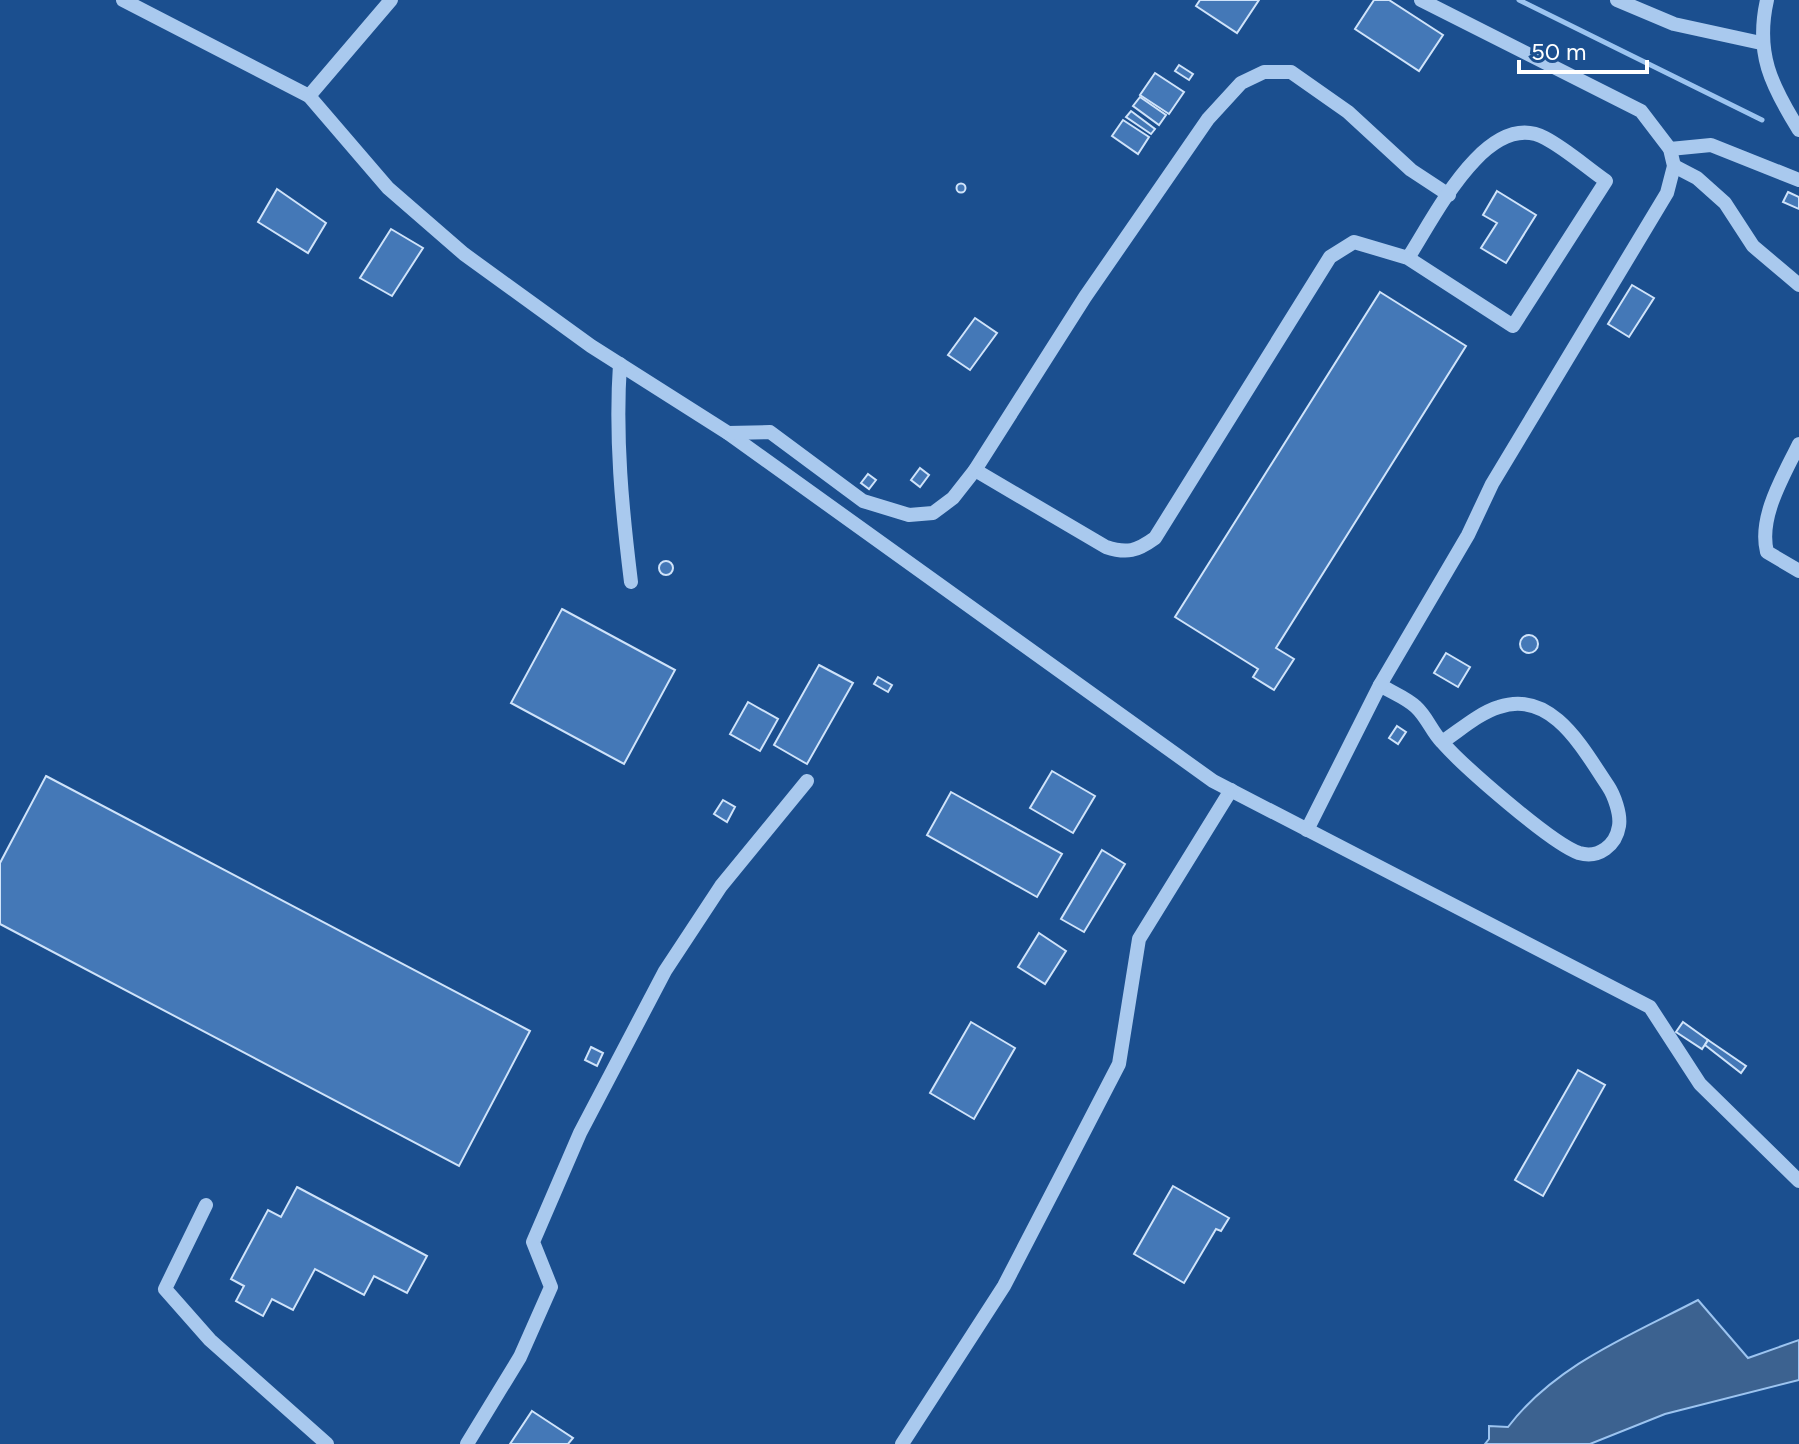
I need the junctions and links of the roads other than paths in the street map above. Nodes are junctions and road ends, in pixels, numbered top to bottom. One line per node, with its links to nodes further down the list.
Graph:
1 (123, 0): 7 (street)
2 (391, 0): 7 (street)
3 (1421, 0): 9 (street)
4 (1617, 0): 6 (street)
5 (1767, 0): 6 (street)
6 (1761, 43): 8 (street)
7 (309, 96): 15 (street)
8 (1799, 130)
9 (1670, 149): 10 (street); 11 (street)
10 (1674, 166): 14 (street); 21 (street)
11 (1799, 180)
12 (1449, 195): 13 (street); 13 (street); 18 (street)
13 (1408, 258): 18 (street)
14 (1799, 285)
15 (620, 364): 16 (street); 20 (street)
16 (728, 433): 18 (street); 24 (street)
17 (1799, 444): 19 (street)
18 (975, 470)
19 (1799, 571)
20 (631, 582)
21 (1380, 685): 22 (street); 25 (street)
22 (1442, 742): 22 (street)
23 (807, 781): 29 (street)
24 (1231, 790): 25 (street); 30 (street)
25 (1307, 830): 26 (street)
26 (1799, 1181)
27 (206, 1205): 28 (street)
28 (327, 1444)
29 (467, 1444)
30 (902, 1444)

